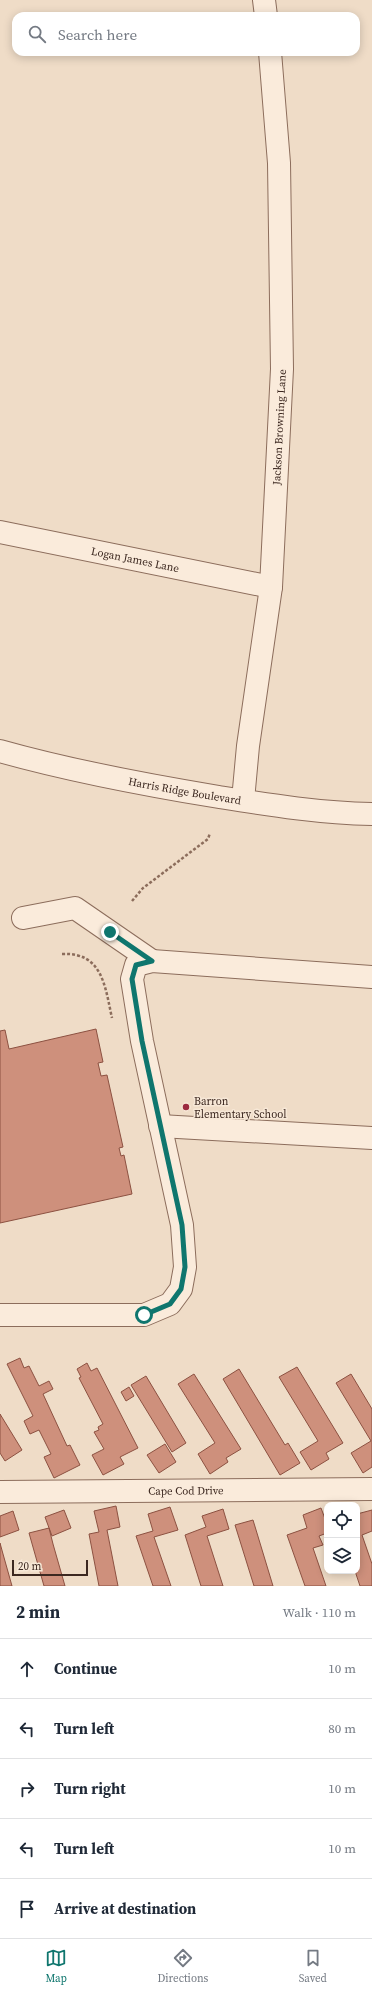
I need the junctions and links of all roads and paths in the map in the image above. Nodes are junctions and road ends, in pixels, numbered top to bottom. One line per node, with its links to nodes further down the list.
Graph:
1 (264, 0): 2 (street)
2 (266, 12)
3 (270, 56): 5 (street, Jackson Browning Lane)
4 (0, 532): 5 (street, Logan James Lane)
5 (271, 587): 7 (street, Jackson Browning Lane)
6 (0, 751): 7 (street, Harris Ridge Boulevard)
7 (243, 800): 8 (street, Harris Ridge Boulevard)
8 (372, 814)
9 (210, 833): 10 (path)
10 (132, 901)
11 (23, 918): 12 (street)
12 (152, 961): 13 (street); 14 (street)
13 (372, 977)
14 (160, 1126): 15 (street); 16 (street)
15 (372, 1138)
16 (0, 1315)
17 (372, 1489): 18 (street, Cape Cod Drive)
18 (0, 1492)

